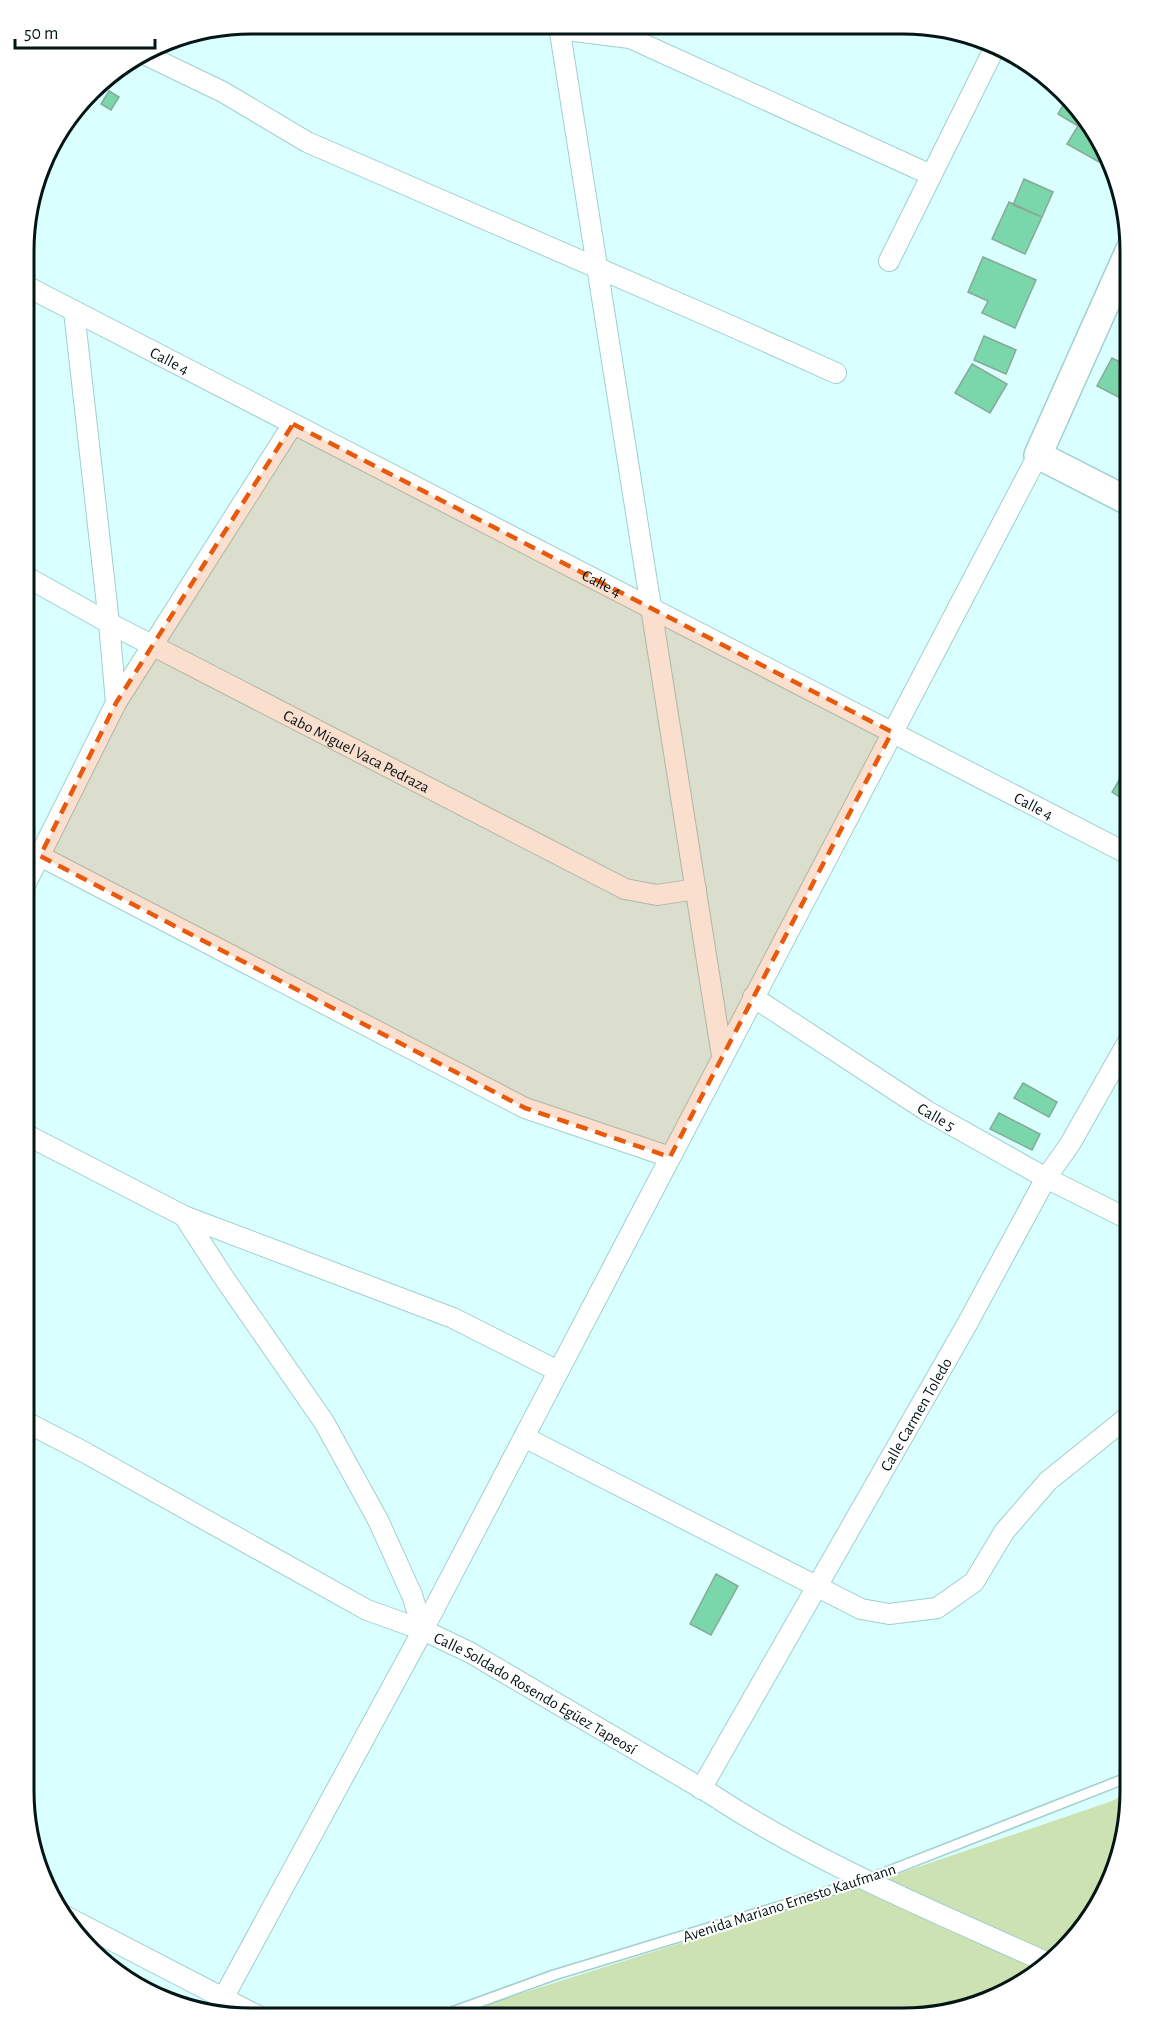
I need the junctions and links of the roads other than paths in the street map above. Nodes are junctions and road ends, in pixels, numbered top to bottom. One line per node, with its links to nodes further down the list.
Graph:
1 (560, 34): 7 (street)
2 (604, 34): 5 (street)
3 (992, 54): 5 (street)
4 (153, 58): 7 (street)
5 (932, 175): 6 (street)
6 (889, 261)
7 (597, 267): 11 (street); 16 (street)
8 (1120, 271): 13 (main road)
9 (34, 290): 10 (street, Calle 4)
10 (74, 310): 12 (street, Calle 4); 17 (street)
11 (836, 373)
12 (293, 424): 16 (street, Calle 4); 18 (street)
13 (1038, 455): 14 (main road); 20 (street)
14 (1120, 497)
15 (34, 580): 17 (street, Cabo Miguel Vaca Pedraza)
16 (651, 608): 20 (street, Calle 4); 24 (street)
17 (109, 622): 18 (street, Cabo Miguel Vaca Pedraza); 19 (street)
18 (153, 645): 19 (street); 24 (street, Cabo Miguel Vaca Pedraza)
19 (116, 703): 22 (street)
20 (892, 732): 21 (street, Calle 4); 25 (street)
21 (1120, 850)
22 (40, 856): 23 (street); 29 (street)
23 (34, 868)
24 (696, 889): 26 (street)
25 (753, 997): 26 (street); 30 (street, Calle 5)
26 (723, 1056): 29 (street)
27 (1120, 1056): 30 (street, Calle Carmen Toledo)
28 (34, 1139): 32 (street)
29 (670, 1157): 33 (street)
30 (1046, 1178): 31 (street, Calle 5); 37 (street, Calle Carmen Toledo)
31 (1120, 1215)
32 (184, 1216): 33 (street); 38 (street)
33 (558, 1371): 36 (street)
34 (1120, 1423): 37 (street)
35 (34, 1426): 38 (street, Calle Soldado Rosendo Egüez Tapeosí)
36 (524, 1437): 37 (street); 38 (street)
37 (817, 1587): 40 (street, Calle Carmen Toledo)
38 (423, 1630): 40 (street, Calle Soldado Rosendo Egüez Tapeosí); 45 (street)
39 (1120, 1781): 41 (lane, Avenida Mariano Ernesto Kaufmann)
40 (701, 1789): 41 (street, Calle Soldado Rosendo Egüez Tapeosí)
41 (866, 1880): 43 (street, Calle Soldado Rosendo Egüez Tapeosí); 46 (lane, Avenida Mariano Ernesto Kaufmann)
42 (80, 1925): 44 (street)
43 (1041, 1959)
44 (217, 2006)
45 (219, 2007)
46 (463, 2008)

